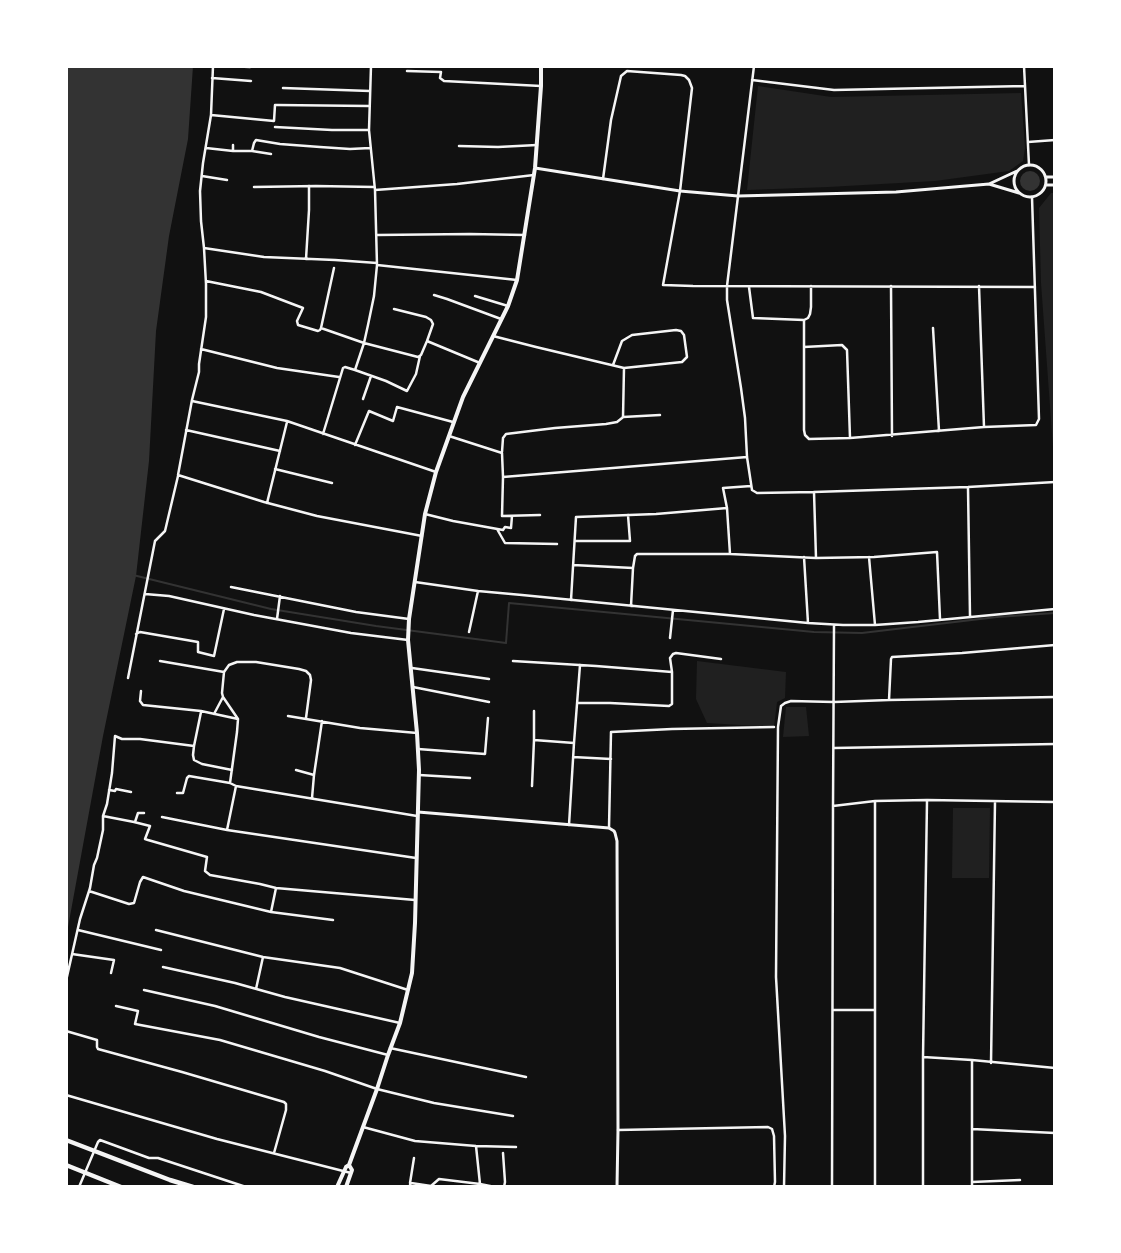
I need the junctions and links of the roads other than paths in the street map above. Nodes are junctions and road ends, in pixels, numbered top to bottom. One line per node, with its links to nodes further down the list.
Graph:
1 (213, 66): 9 (street)
2 (227, 66): 7 (street)
3 (371, 66): 15 (street)
4 (541, 66): 12 (main road)
5 (754, 66): 10 (street)
6 (1024, 66): 13 (street)
7 (250, 67)
8 (407, 71): 12 (street)
9 (212, 78): 11 (street); 17 (street)
10 (752, 80): 13 (street); 47 (street)
11 (251, 81)
12 (541, 86): 23 (main road)
13 (1025, 86): 21 (street)
14 (283, 88): 15 (street)
15 (370, 91): 16 (street)
16 (369, 106): 17 (street); 19 (street)
17 (211, 115): 25 (street)
18 (275, 127): 19 (street)
19 (369, 130): 26 (street)
20 (1055, 140): 21 (street)
21 (1028, 142): 30 (street)
22 (233, 145): 28 (street)
23 (537, 145): 24 (street); 31 (main road)
24 (459, 146)
25 (206, 148): 28 (street); 34 (street)
26 (370, 148): 27 (street); 44 (street)
27 (252, 150): 28 (street); 29 (street)
28 (233, 151)
29 (271, 154)
30 (1029, 165): 32 (street); 35 (street)
31 (535, 168): 33 (main road); 37 (street)
32 (1017, 171): 39 (street); 46 (street)
33 (534, 175): 44 (street); 50 (main road)
34 (202, 176): 38 (street); 51 (street)
35 (1046, 177): 36 (street); 40 (street)
36 (1055, 177)
37 (604, 179): 45 (street); 45 (street)
38 (227, 180)
39 (989, 184): 46 (street); 47 (street)
40 (1046, 185): 41 (street); 48 (street)
41 (1055, 185)
42 (308, 186): 43 (street); 44 (street); 52 (street)
43 (254, 187)
44 (374, 189): 49 (street)
45 (680, 191): 47 (street); 57 (street)
46 (1019, 193): 48 (street)
47 (738, 196): 57 (street)
48 (1032, 197): 62 (street)
49 (377, 235): 50 (street); 53 (street)
50 (525, 235): 55 (main road)
51 (204, 248): 52 (street); 56 (street)
52 (306, 259): 53 (street)
53 (377, 264): 55 (street); 73 (street)
54 (334, 268): 69 (street)
55 (517, 280): 65 (main road)
56 (206, 281): 69 (street); 75 (street)
57 (727, 286): 58 (street); 99 (street)
58 (749, 286): 59 (street); 68 (street)
59 (811, 286): 60 (street); 68 (street)
60 (891, 286): 61 (street); 94 (street)
61 (979, 286): 62 (street); 89 (street)
62 (1035, 286): 89 (street)
63 (434, 295): 67 (street)
64 (476, 296): 65 (street)
65 (508, 306): 67 (main road)
66 (394, 309): 72 (street)
67 (501, 319): 71 (main road)
68 (804, 320): 74 (street)
69 (321, 328): 73 (street)
70 (934, 328): 91 (street)
71 (493, 336): 77 (main road); 78 (street)
72 (427, 341): 76 (street); 77 (street)
73 (364, 342): 76 (street); 80 (street)
74 (804, 347): 95 (street); 95 (street)
75 (201, 349): 82 (street); 84 (street)
76 (420, 356): 81 (street)
77 (480, 363): 88 (main road)
78 (613, 365): 79 (street); 79 (street)
79 (624, 368): 86 (street)
80 (355, 370): 81 (street); 82 (street)
81 (371, 376): 83 (street)
82 (339, 377): 92 (street)
83 (363, 399)
84 (192, 402): 87 (street); 90 (street)
85 (660, 414): 86 (street)
86 (623, 417): 98 (street)
87 (287, 421): 92 (street); 97 (street)
88 (453, 422): 93 (main road); 96 (street)
89 (984, 427): 91 (street)
90 (186, 430): 97 (street); 102 (street)
91 (939, 431): 94 (street)
92 (323, 434): 96 (street)
93 (449, 436): 98 (street); 101 (main road)
94 (892, 436): 95 (street)
95 (850, 438)
96 (354, 445): 101 (street)
97 (280, 451): 100 (street)
98 (502, 453): 103 (street)
99 (747, 456): 103 (street); 106 (street)
100 (275, 468): 104 (street); 109 (street)
101 (436, 472): 111 (main road)
102 (178, 476): 109 (street); 128 (street)
103 (503, 477): 114 (street)
104 (332, 482)
105 (1055, 482): 107 (street)
106 (751, 486): 108 (street); 110 (street)
107 (968, 488): 108 (street); 135 (street)
108 (814, 492): 122 (street)
109 (267, 503): 116 (street)
110 (726, 508): 113 (street); 119 (street)
111 (425, 514): 115 (street); 116 (main road)
112 (540, 515): 114 (street)
113 (628, 515): 117 (street); 117 (street)
114 (512, 516): 115 (street)
115 (497, 529): 118 (street)
116 (422, 536): 125 (main road)
117 (575, 541): 123 (street)
118 (557, 544)
119 (730, 554): 120 (street); 124 (street)
120 (804, 557): 122 (street); 139 (street)
121 (870, 557): 122 (street); 137 (street); 140 (street)
122 (816, 558)
123 (573, 565): 124 (street); 130 (street)
124 (633, 568): 131 (street)
125 (415, 582): 127 (street); 138 (main road)
126 (231, 587): 129 (street)
127 (478, 591): 130 (street); 142 (street)
128 (145, 594): 132 (street); 143 (street)
129 (280, 598): 136 (street); 138 (street)
130 (571, 600): 131 (street)
131 (631, 606): 134 (street)
132 (224, 608): 136 (street); 143 (street)
133 (1055, 608): 135 (street)
134 (673, 611): 139 (street); 144 (street)
135 (970, 616): 137 (street)
136 (277, 619): 145 (street)
137 (940, 619): 140 (street)
138 (409, 620): 145 (main road)
139 (808, 623): 141 (street)
140 (875, 625): 141 (street)
141 (834, 626): 162 (street)
142 (469, 632)
143 (136, 634): 154 (street)
144 (670, 638)
145 (408, 640): 151 (main road)
146 (1055, 645): 160 (street)
147 (721, 659): 153 (street)
148 (160, 661): 152 (street)
149 (513, 661): 150 (street)
150 (580, 665): 153 (street); 163 (street)
151 (411, 668): 155 (street); 156 (main road)
152 (224, 672): 158 (street); 168 (street)
153 (672, 672): 163 (street)
154 (128, 678)
155 (489, 679)
156 (413, 687): 161 (street); 173 (main road)
157 (141, 691): 164 (street)
158 (223, 697): 166 (street); 170 (street)
159 (1055, 697): 160 (street)
160 (889, 700): 162 (street)
161 (489, 702)
162 (834, 702): 178 (street); 267 (street)
163 (578, 703): 175 (street)
164 (201, 711): 166 (street); 177 (street)
165 (534, 711): 174 (street)
166 (214, 714): 170 (street)
167 (288, 716): 168 (street)
168 (306, 718): 171 (street)
169 (488, 718): 179 (street)
170 (238, 719): 182 (street)
171 (322, 721): 173 (street); 184 (street)
172 (774, 727): 181 (street)
173 (417, 733): 179 (main road)
174 (534, 740): 175 (street); 189 (street)
175 (574, 743): 180 (street)
176 (1055, 744): 178 (street)
177 (194, 746): 182 (street); 190 (street)
178 (834, 748): 198 (street)
179 (418, 749): 185 (main road)
180 (573, 757): 181 (street); 204 (street)
181 (610, 759): 205 (street)
182 (232, 770): 187 (street)
183 (296, 770): 184 (street)
184 (314, 775): 193 (street)
185 (418, 775): 186 (street); 200 (main road)
186 (470, 778)
187 (230, 784): 188 (street); 192 (street)
188 (236, 786): 193 (street); 206 (street)
189 (532, 786)
190 (109, 790): 191 (street); 201 (street)
191 (131, 792)
192 (177, 793)
193 (312, 799): 200 (street)
194 (926, 800): 195 (street); 196 (street); 231 (street)
195 (875, 801): 198 (street); 226 (street)
196 (995, 802): 197 (street); 233 (street)
197 (1055, 802)
198 (833, 806): 225 (street)
199 (144, 814): 203 (street)
200 (417, 814): 204 (street); 207 (main road)
201 (103, 816): 203 (street); 209 (street)
202 (162, 816): 206 (street)
203 (135, 822): 208 (street)
204 (570, 825): 205 (street)
205 (609, 828): 241 (street)
206 (227, 830): 207 (street)
207 (416, 858): 210 (main road)
208 (276, 888): 210 (street); 211 (street)
209 (89, 891): 211 (street); 213 (street)
210 (415, 900): 223 (main road)
211 (271, 912): 212 (street)
212 (333, 920)
213 (78, 930): 215 (street); 216 (street)
214 (156, 930): 217 (street)
215 (161, 950)
216 (72, 954): 219 (street); 220 (street)
217 (263, 957): 221 (street); 223 (street)
218 (163, 966): 221 (street)
219 (111, 972)
220 (66, 981)
221 (256, 989): 227 (street)
222 (144, 990): 230 (street)
223 (408, 990): 227 (main road)
224 (116, 1006): 236 (street)
225 (833, 1010): 226 (street); 268 (street)
226 (875, 1010): 269 (street)
227 (400, 1023): 229 (main road)
228 (66, 1031): 246 (street)
229 (390, 1048): 230 (main road); 235 (street)
230 (388, 1055): 236 (main road)
231 (923, 1057): 232 (street); 270 (street)
232 (972, 1060): 233 (street); 240 (street)
233 (991, 1063): 234 (street)
234 (1055, 1068)
235 (526, 1078)
236 (377, 1089): 238 (street); 239 (main road)
237 (66, 1095): 246 (street)
238 (514, 1116)
239 (363, 1127): 244 (street); 249 (main road)
240 (972, 1128): 242 (street); 254 (street)
241 (618, 1130): 265 (street); 266 (street)
242 (1055, 1132)
243 (66, 1140): 259 (highway)
244 (476, 1146): 245 (street); 256 (street)
245 (516, 1147)
246 (274, 1153): 251 (street)
247 (503, 1153): 264 (street)
248 (414, 1158): 255 (street)
249 (349, 1164): 251 (main road); 252 (main road)
250 (66, 1165): 258 (highway)
251 (344, 1171): 252 (street); 261 (main road)
252 (351, 1173): 262 (main road)
253 (1020, 1180): 254 (street)
254 (972, 1182): 271 (street)
255 (410, 1185): 256 (street)
256 (480, 1186): 263 (street)
257 (80, 1187): 260 (street)
258 (121, 1187)
259 (193, 1187)
260 (246, 1187)
261 (337, 1187)
262 (347, 1187)
263 (495, 1187)
264 (504, 1187)
265 (617, 1187)
266 (774, 1187)
267 (784, 1187)
268 (832, 1187)
269 (875, 1187)
270 (923, 1187)
271 (972, 1187)

